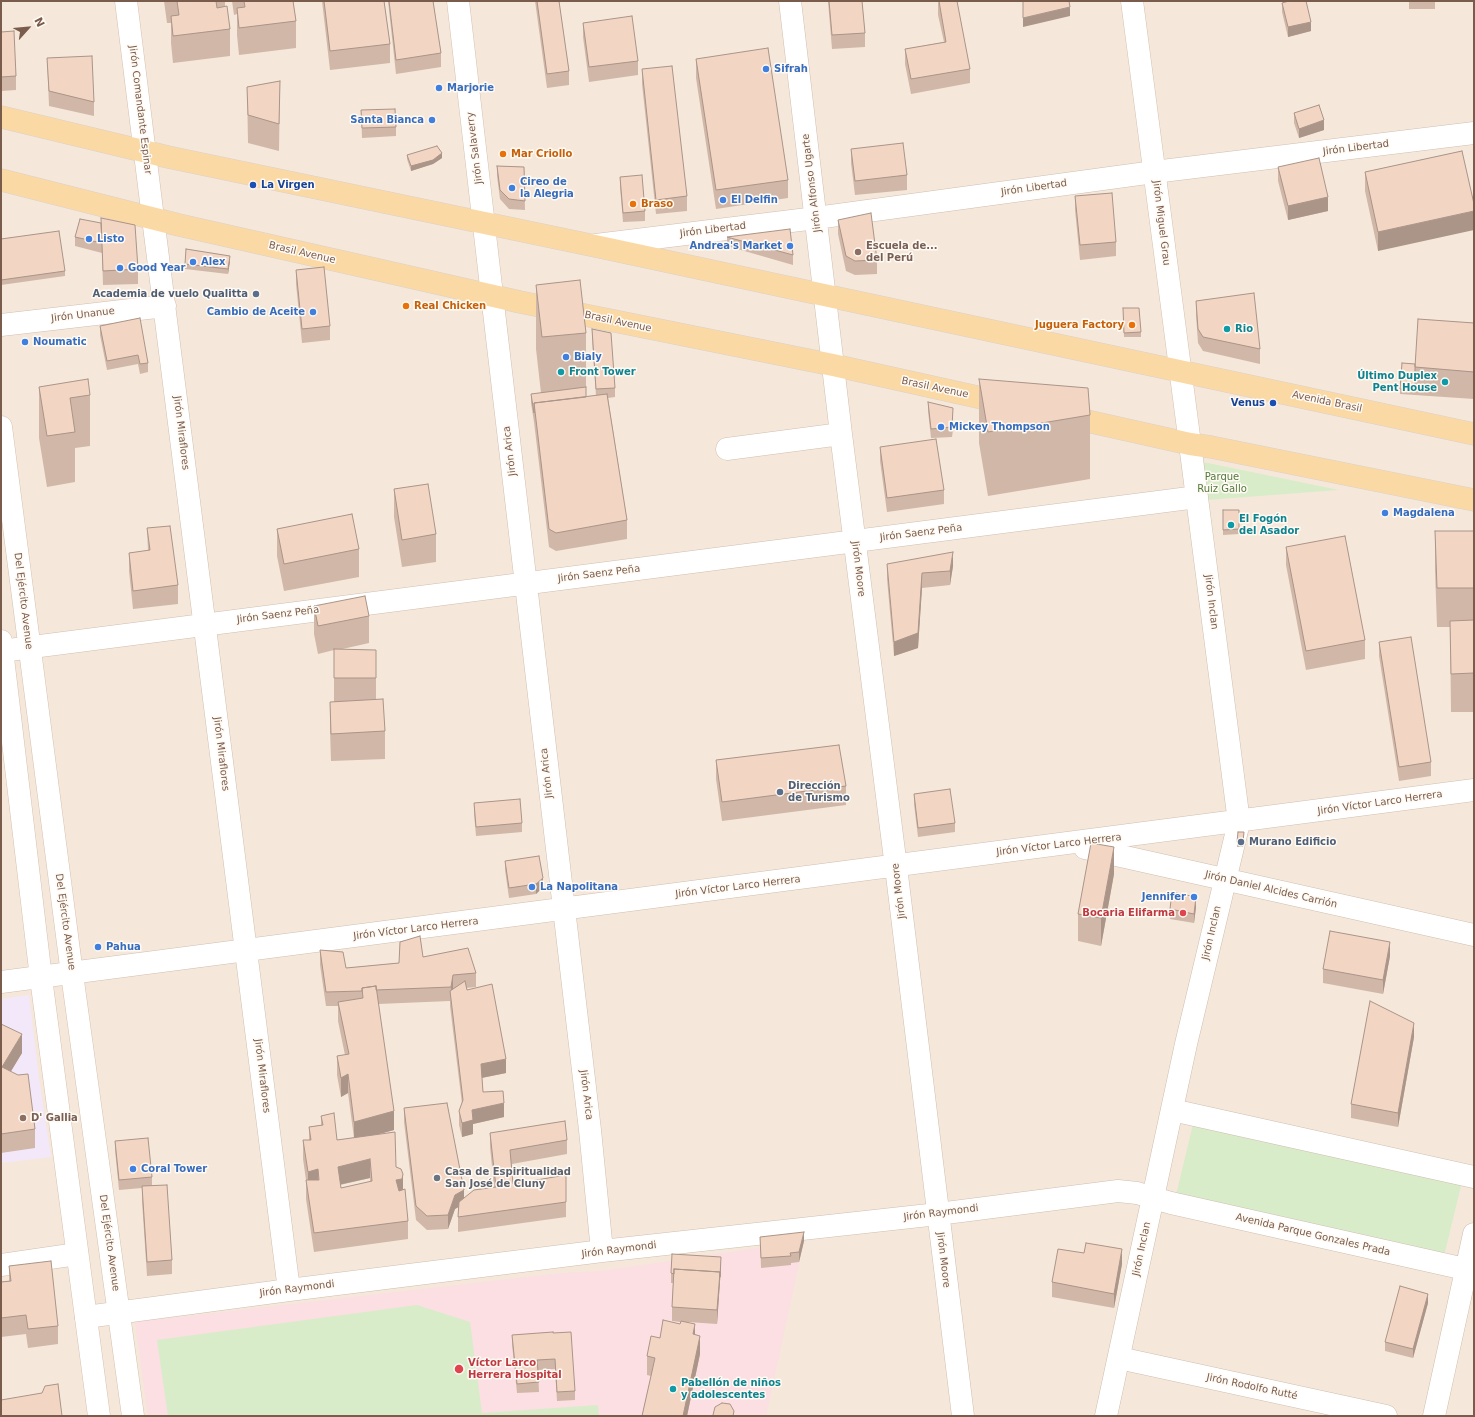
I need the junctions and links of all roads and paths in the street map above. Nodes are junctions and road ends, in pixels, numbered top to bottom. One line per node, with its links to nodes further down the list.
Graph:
1 (126, 1): 7 (street, Jirón Comandante Espinar)
2 (458, 1): 12 (street, Jirón Salaverry)
3 (790, 1): 11 (street, Jirón Alfonso Ugarte)
4 (1132, 1): 8 (street, Jirón Miguel Grau)
5 (1, 117): 7 (main road)
6 (1474, 134): 8 (street, Jirón Libertad)
7 (145, 152): 10 (street, Jirón Comandante Espinar); 12 (main road)
8 (1154, 172): 11 (street, Jirón Libertad); 19 (street, Jirón Miguel Grau)
9 (1, 180): 10 (main road, Brasil Avenue)
10 (153, 218): 14 (main road, Brasil Avenue); 16 (street, Jirón Miraflores)
11 (816, 218): 13 (street, Jirón Libertad); 15 (street, Jirón Alfonso Ugarte)
12 (484, 223): 13 (main road); 14 (street, Jirón Salaverry)
13 (595, 246): 15 (main road)
14 (492, 295): 18 (main road, Brasil Avenue); 28 (street, Jirón Arica)
15 (825, 295): 18 (street, Jirón Alfonso Ugarte); 19 (main road)
16 (165, 306): 17 (street, Jirón Unanue); 29 (street, Jirón Miraflores)
17 (1, 325)
18 (833, 365): 21 (street, Jirón Moore); 23 (main road, Brasil Avenue)
19 (1181, 372): 22 (main road, Avenida Brasil); 23 (street, Jirón Miguel Grau)
20 (1, 427): 31 (street, Del Ejército Avenue)
21 (841, 434): 24 (street); 27 (street, Jirón Moore)
22 (1474, 434)
23 (1190, 444): 25 (street, Jirón Inclan); 26 (main road)
24 (727, 449)
25 (1197, 497): 27 (street, Jirón Saenz Peña); 33 (street, Jirón Inclan)
26 (1474, 500)
27 (855, 541): 28 (street, Jirón Saenz Peña); 35 (street, Jirón Moore)
28 (525, 584): 29 (street, Jirón Saenz Peña); 37 (street, Jirón Arica)
29 (205, 625): 31 (street, Jirón Saenz Peña); 39 (street, Jirón Miraflores)
30 (1, 647): 31 (street, Jirón Saenz Peña); 41 (street)
31 (29, 647): 40 (street, Del Ejército Avenue)
32 (1474, 790): 33 (street, Jirón Víctor Larco Herrera)
33 (1239, 822): 34 (street, Jirón Víctor Larco Herrera); 36 (street, Jirón Inclan)
34 (1068, 844): 35 (street, Jirón Víctor Larco Herrera); 36 (street, Jirón Daniel Alcides Carrión)
35 (896, 866): 37 (street, Jirón Víctor Larco Herrera); 46 (street, Jirón Moore)
36 (1224, 879): 38 (street, Jirón Daniel Alcides Carrión); 43 (street, Jirón Inclan)
37 (563, 910): 39 (street, Jirón Víctor Larco Herrera); 48 (street, Jirón Arica)
38 (1474, 935)
39 (246, 951): 40 (street, Jirón Víctor Larco Herrera); 52 (street, Jirón Miraflores)
40 (72, 974): 41 (street, Jirón Víctor Larco Herrera); 53 (street, Del Ejército Avenue)
41 (41, 978): 42 (street, Jirón Víctor Larco Herrera); 49 (street)
42 (1, 982)
43 (1172, 1110): 44 (street); 45 (street, Jirón Inclan)
44 (1474, 1176)
45 (1153, 1197): 46 (street, Jirón Raymondi); 51 (street, Avenida Parque Gonzales Prada); 55 (street, Jirón Inclan)
46 (938, 1214): 48 (street, Jirón Raymondi); 58 (street, Jirón Moore)
47 (1474, 1234): 51 (street)
48 (602, 1251): 52 (street, Jirón Raymondi)
49 (77, 1254): 50 (street); 54 (street)
50 (1, 1265)
51 (1470, 1270): 61 (street)
52 (289, 1290): 53 (street, Jirón Raymondi)
53 (118, 1312): 54 (street, Jirón Raymondi); 57 (street, Del Ejército Avenue)
54 (86, 1317): 56 (street)
55 (1119, 1358): 59 (street, Jirón Inclan); 60 (street, Jirón Rodolfo Rutté)
56 (99, 1416)
57 (133, 1416)
58 (963, 1416)
59 (1106, 1416)
60 (1386, 1416)
61 (1434, 1416)

